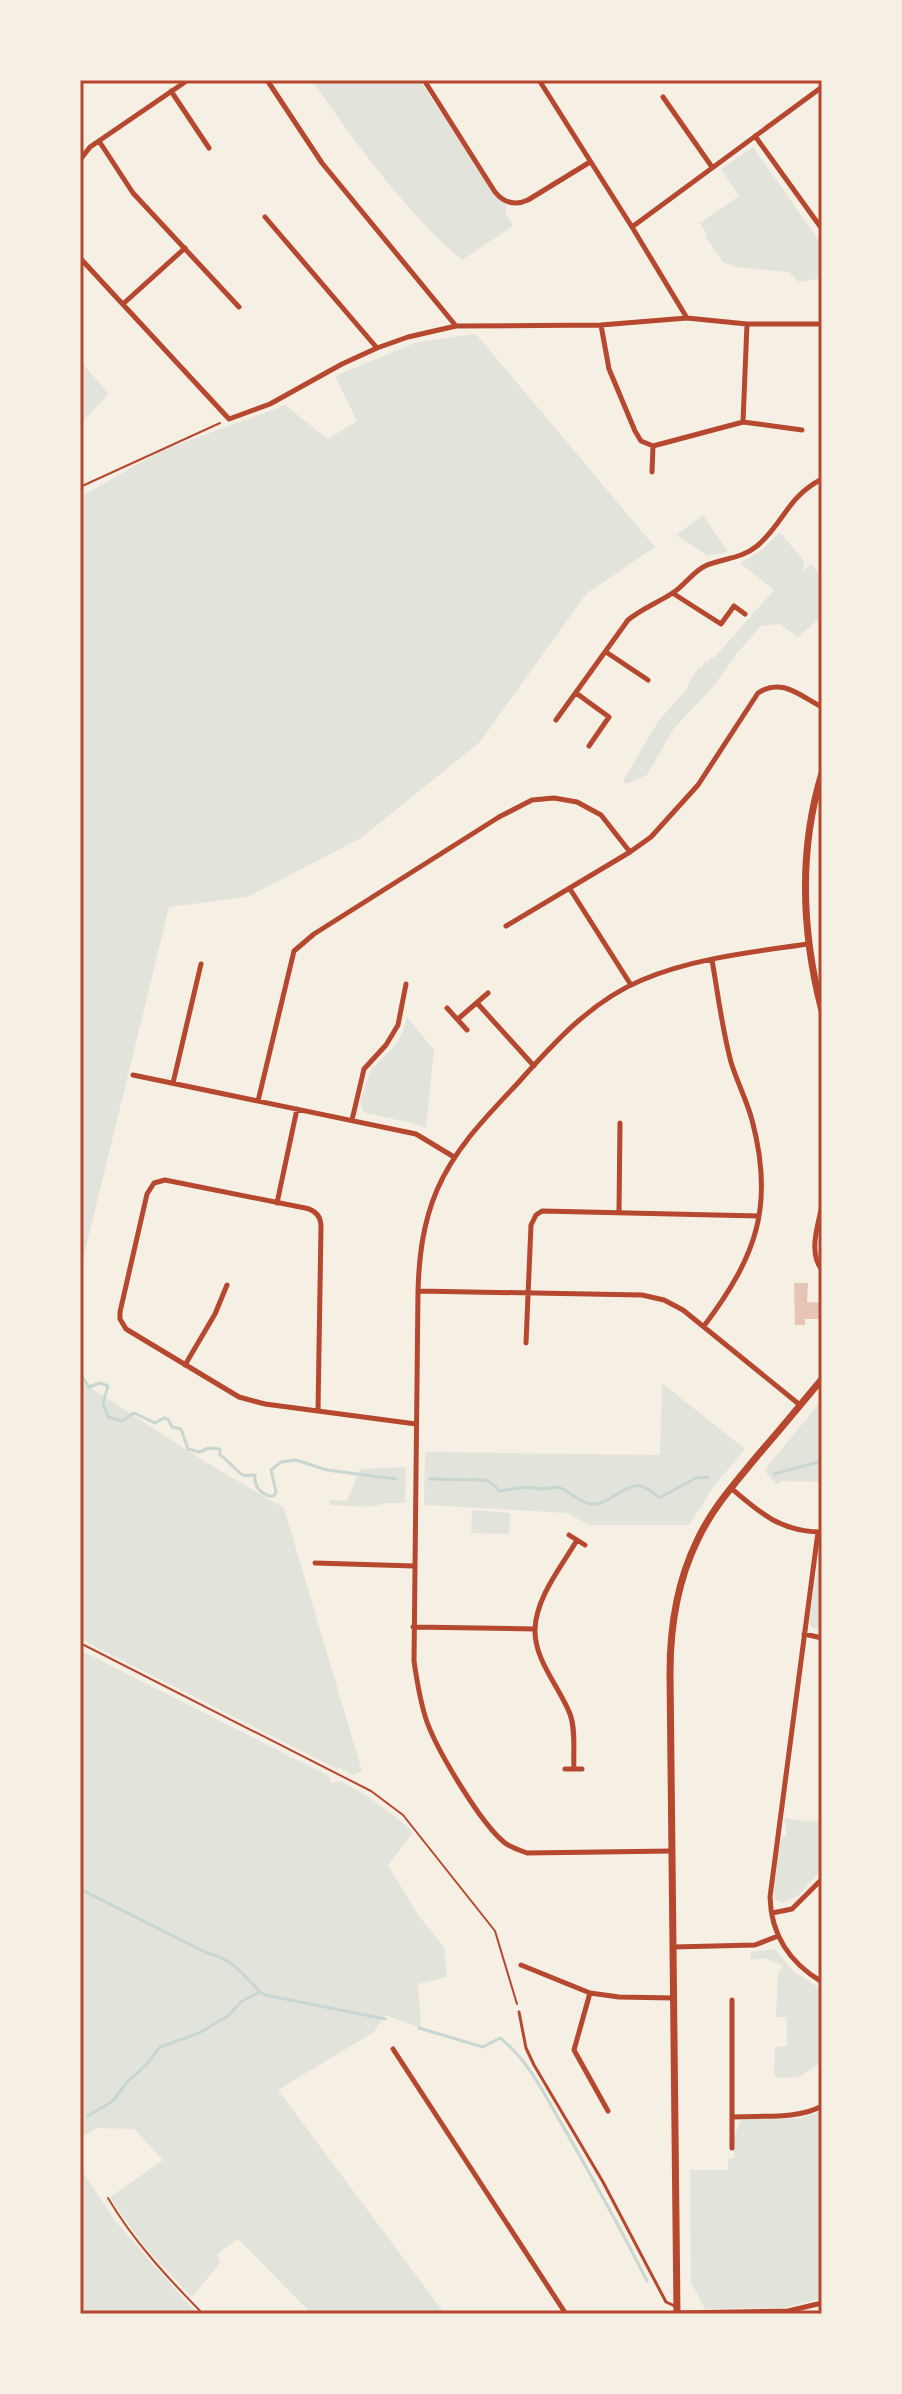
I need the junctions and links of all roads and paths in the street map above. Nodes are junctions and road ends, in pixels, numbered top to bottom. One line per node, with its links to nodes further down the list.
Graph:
1 (188, 80): 6 (street)
2 (267, 80): 25 (street)
3 (424, 80): 12 (street)
4 (539, 80): 12 (street)
5 (822, 87): 8 (street)
6 (171, 91): 9 (street); 10 (street)
7 (663, 97): 13 (street)
8 (755, 136): 13 (street); 16 (street)
9 (99, 141): 11 (street); 17 (street)
10 (209, 148)
11 (80, 160)
12 (590, 162): 15 (street)
13 (712, 167): 15 (street)
14 (265, 217): 26 (street)
15 (632, 227): 21 (street)
16 (822, 229)
17 (185, 248): 19 (street); 20 (street)
18 (80, 258): 19 (street)
19 (123, 304): 27 (street)
20 (239, 307)
21 (687, 318): 22 (street); 24 (street)
22 (747, 324): 23 (street); 28 (street)
23 (822, 324)
24 (601, 325): 25 (street); 30 (street)
25 (456, 326): 26 (street)
26 (377, 348): 27 (street)
27 (229, 419): 33 (path)
28 (743, 422): 29 (street); 30 (street)
29 (802, 430)
30 (653, 446): 31 (street)
31 (652, 472)
32 (822, 479): 34 (street)
33 (80, 487)
34 (673, 593): 35 (street); 36 (street)
35 (745, 614)
36 (605, 652): 37 (street); 38 (street)
37 (648, 680)
38 (576, 693): 40 (street); 41 (street)
39 (822, 707): 44 (street)
40 (556, 720)
41 (589, 746)
42 (822, 773): 43 (street)
43 (818, 801): 47 (street)
44 (630, 852): 45 (street); 61 (street)
45 (570, 889): 46 (street); 51 (street)
46 (506, 926)
47 (808, 944): 48 (street); 55 (street)
48 (712, 960): 51 (street); 69 (street)
49 (201, 964): 60 (street)
50 (406, 984): 63 (street)
51 (631, 985): 58 (street)
52 (488, 993): 53 (street)
53 (477, 1003): 56 (street); 58 (street)
54 (447, 1008): 56 (street)
55 (822, 1011)
56 (458, 1019): 57 (street)
57 (467, 1030)
58 (534, 1066): 65 (street)
59 (133, 1075): 60 (street)
60 (173, 1083): 61 (street)
61 (258, 1101): 62 (street)
62 (297, 1109): 63 (street); 66 (street)
63 (352, 1120): 65 (street)
64 (620, 1123): 68 (street)
65 (454, 1157): 72 (street)
66 (277, 1203): 76 (street); 79 (street)
67 (822, 1205): 70 (street)
68 (619, 1212): 69 (street); 73 (street)
69 (759, 1216): 74 (street)
70 (822, 1270)
71 (227, 1285): 76 (street)
72 (418, 1291): 73 (street); 80 (street)
73 (528, 1293): 74 (street); 75 (street)
74 (704, 1326): 78 (street)
75 (526, 1343)
76 (185, 1365): 79 (street)
77 (822, 1379): 78 (street)
78 (800, 1405): 81 (street)
79 (318, 1411): 80 (street)
80 (416, 1424): 87 (street)
81 (731, 1488): 82 (street); 96 (street)
82 (820, 1532): 90 (street)
83 (569, 1535): 84 (street)
84 (577, 1540): 85 (street); 89 (street)
85 (585, 1545)
86 (315, 1563): 87 (street)
87 (414, 1566): 88 (street)
88 (413, 1627): 89 (street); 96 (street)
89 (535, 1629): 94 (street)
90 (804, 1634): 91 (street); 98 (street)
91 (822, 1638)
92 (80, 1643): 106 (path)
93 (565, 1769): 94 (street)
94 (574, 1769): 95 (street)
95 (582, 1769)
96 (672, 1851): 100 (street)
97 (822, 1879): 98 (street)
98 (771, 1913): 99 (street)
99 (778, 1936): 100 (street); 102 (street)
100 (673, 1947): 104 (street)
101 (521, 1965): 103 (street)
102 (822, 1982)
103 (590, 1993): 104 (street); 109 (street)
104 (673, 1998): 114 (street)
105 (732, 2000): 110 (street)
106 (519, 2012): 114 (lane)
107 (393, 2049): 116 (street)
108 (822, 2106): 110 (street)
109 (608, 2111)
110 (733, 2117): 111 (street)
111 (732, 2148)
112 (108, 2198): 115 (path)
113 (822, 2303): 117 (street)
114 (677, 2311): 117 (street)
115 (203, 2314)
116 (566, 2314)
117 (753, 2314)

